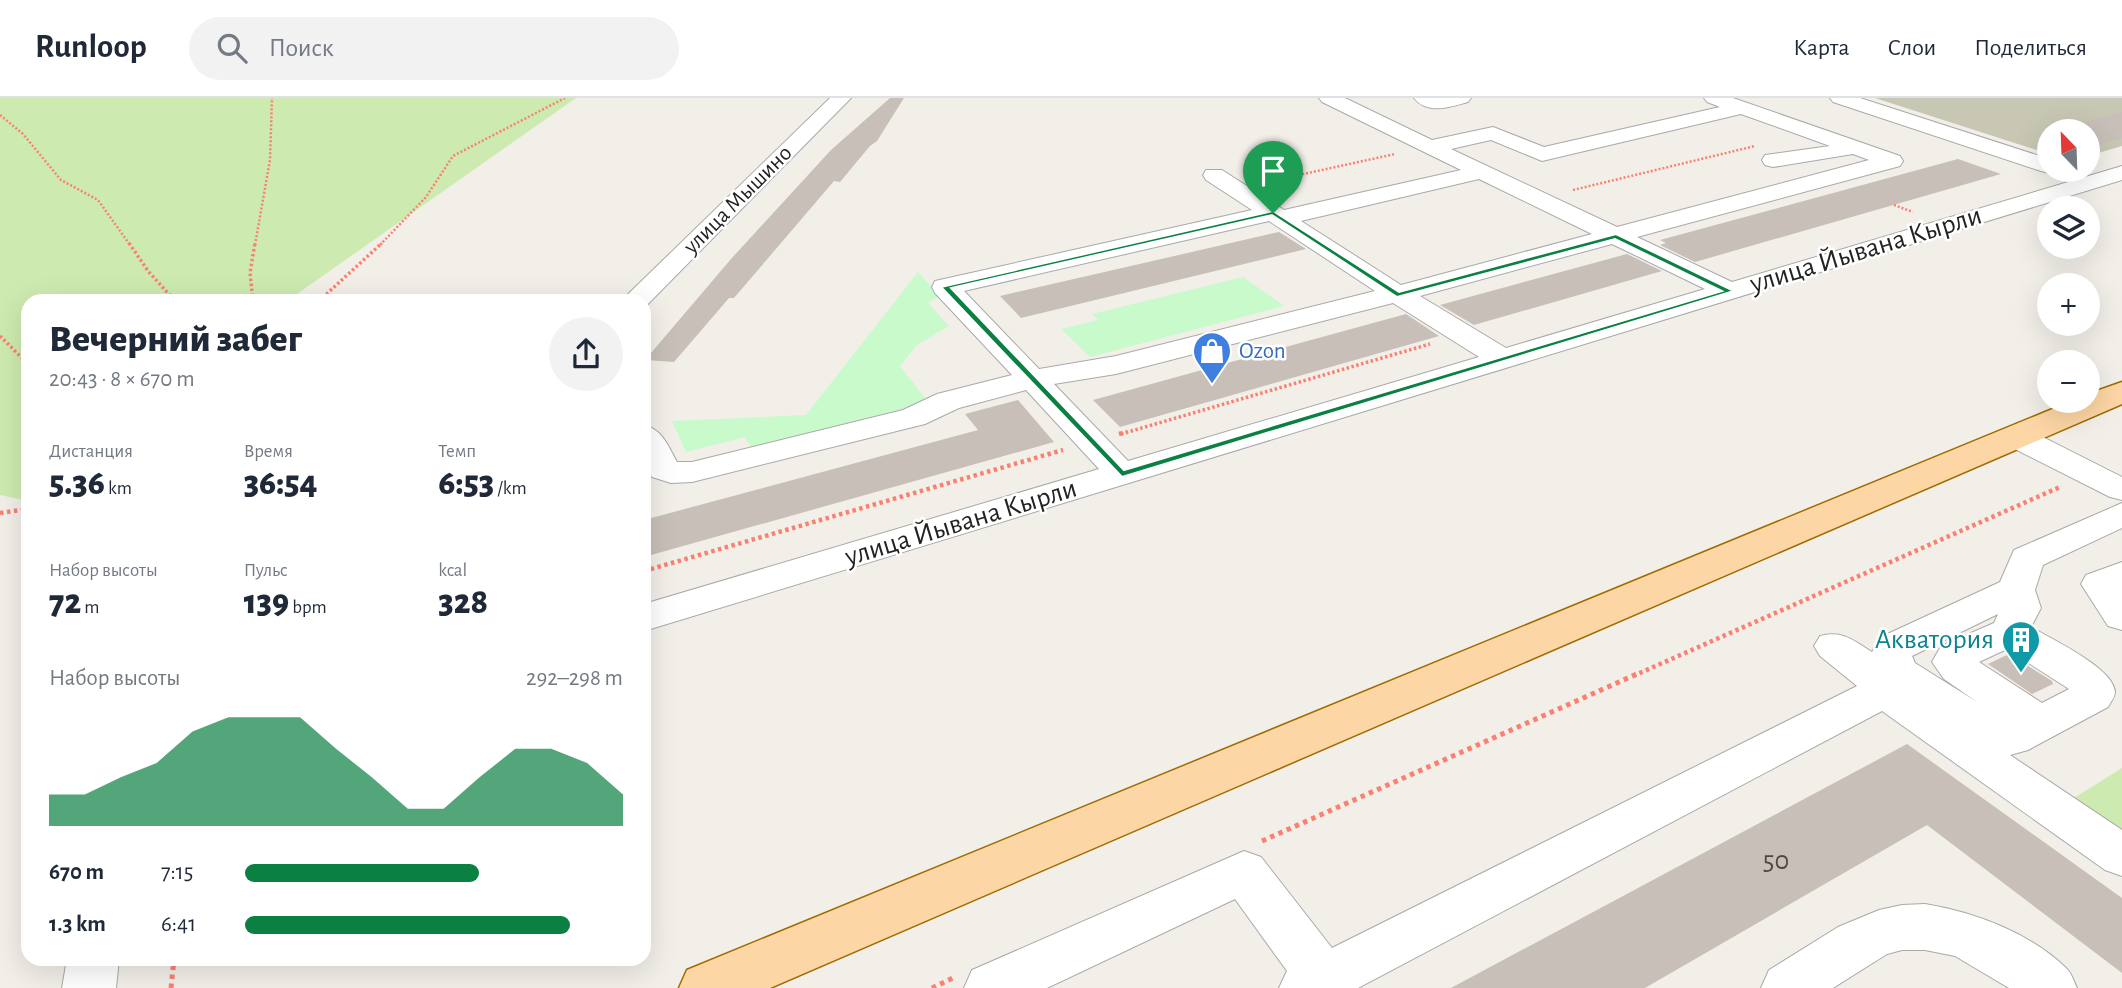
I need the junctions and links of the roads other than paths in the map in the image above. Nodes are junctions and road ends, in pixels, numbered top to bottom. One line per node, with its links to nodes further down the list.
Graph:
1 (841, 98): 20 (street, улица Мышино)
2 (1329, 98): 10 (street)
3 (1424, 98): 4 (street)
4 (1461, 98)
5 (1714, 98): 7 (street)
6 (1840, 98): 8 (street)
7 (1742, 108): 9 (street); 10 (street)
8 (1893, 115): 9 (street); 13 (street)
9 (1816, 134): 11 (street)
10 (1430, 147): 14 (street)
11 (1853, 148): 12 (street); 18 (street)
12 (1769, 151)
13 (2037, 162)
14 (1482, 172): 17 (street); 18 (street)
15 (2109, 177): 19 (street, улица Йывана Кырли)
16 (1225, 182): 17 (street)
17 (1277, 215): 21 (street); 23 (street)
18 (1616, 236): 19 (street); 21 (street)
19 (1730, 291): 22 (street, улица Йывана Кырли)
20 (642, 294)
21 (1397, 295): 22 (street); 23 (street)
22 (1503, 359): 27 (street, улица Йывана Кырли)
23 (1033, 379): 26 (street); 27 (street)
24 (2122, 393): 25 (main road)
25 (2017, 437): 28 (street); 43 (main road)
26 (651, 444)
27 (1122, 474): 32 (street, улица Йывана Кырли)
28 (2122, 490)
29 (2122, 514): 31 (street)
30 (2122, 573): 33 (street)
31 (2016, 590): 34 (street); 37 (street)
32 (651, 616)
33 (2122, 617)
34 (2009, 632): 37 (street); 37 (street)
35 (1834, 646): 36 (street)
36 (1884, 691): 38 (street); 41 (street)
37 (2039, 723)
38 (2122, 856)
39 (92, 966): 42 (street)
40 (974, 982): 41 (street)
41 (1320, 985)
42 (89, 988)
43 (707, 988)
44 (1788, 988): 45 (street)
45 (2050, 988)

